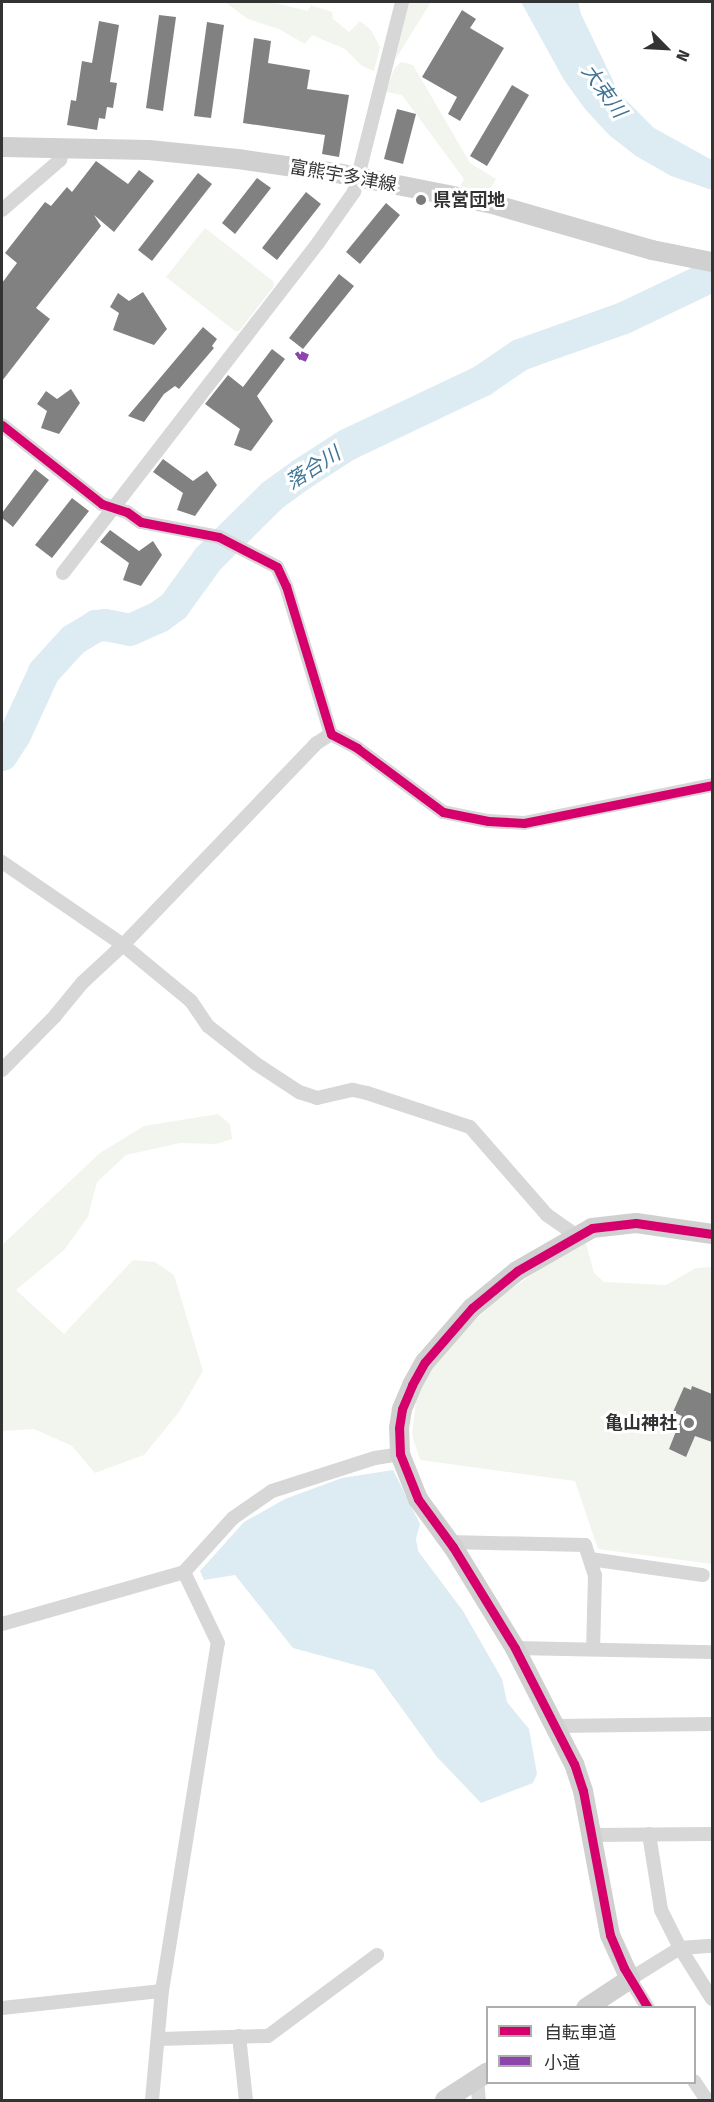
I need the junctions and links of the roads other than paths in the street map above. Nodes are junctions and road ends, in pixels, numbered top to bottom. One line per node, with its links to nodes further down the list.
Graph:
1 (402, 2): 4 (street)
2 (2, 147): 3 (street, 富熊宇多津線)
3 (64, 147): 4 (street, 富熊宇多津線); 5 (street)
4 (358, 177): 6 (street, 富熊宇多津線); 8 (street)
5 (2, 210)
6 (712, 262)
7 (2, 425): 8 (street)
8 (113, 508): 9 (street); 10 (street)
9 (63, 573)
10 (331, 734): 11 (street); 13 (street)
11 (712, 785)
12 (2, 862): 13 (street)
13 (123, 945): 14 (street); 16 (street)
14 (2, 1070)
15 (712, 1234): 16 (street)
16 (576, 1235): 17 (street)
17 (400, 1454): 18 (street); 20 (street)
18 (448, 1542): 19 (street); 23 (street)
19 (590, 1559): 21 (street); 24 (street)
20 (184, 1572): 22 (street); 35 (street)
21 (703, 1575)
22 (2, 1624)
23 (515, 1648): 24 (street); 27 (street)
24 (593, 1649): 25 (street)
25 (712, 1652)
26 (712, 1724): 27 (street)
27 (555, 1726): 30 (street)
28 (649, 1834): 29 (street); 30 (street); 32 (street)
29 (712, 1834)
30 (591, 1835): 34 (street)
31 (712, 1946): 32 (street)
32 (680, 1948): 34 (street); 36 (street)
33 (377, 1955): 40 (street)
34 (630, 1979): 37 (street); 38 (street)
35 (162, 1991): 39 (street); 41 (street)
36 (712, 1999)
37 (588, 2006)
38 (647, 2006)
39 (2, 2008)
40 (239, 2036): 41 (street); 45 (street)
41 (158, 2039): 44 (street)
42 (482, 2076): 46 (street); 47 (street)
43 (696, 2084): 48 (street)
44 (152, 2100)
45 (246, 2100)
46 (445, 2100)
47 (479, 2100)
48 (707, 2100)

